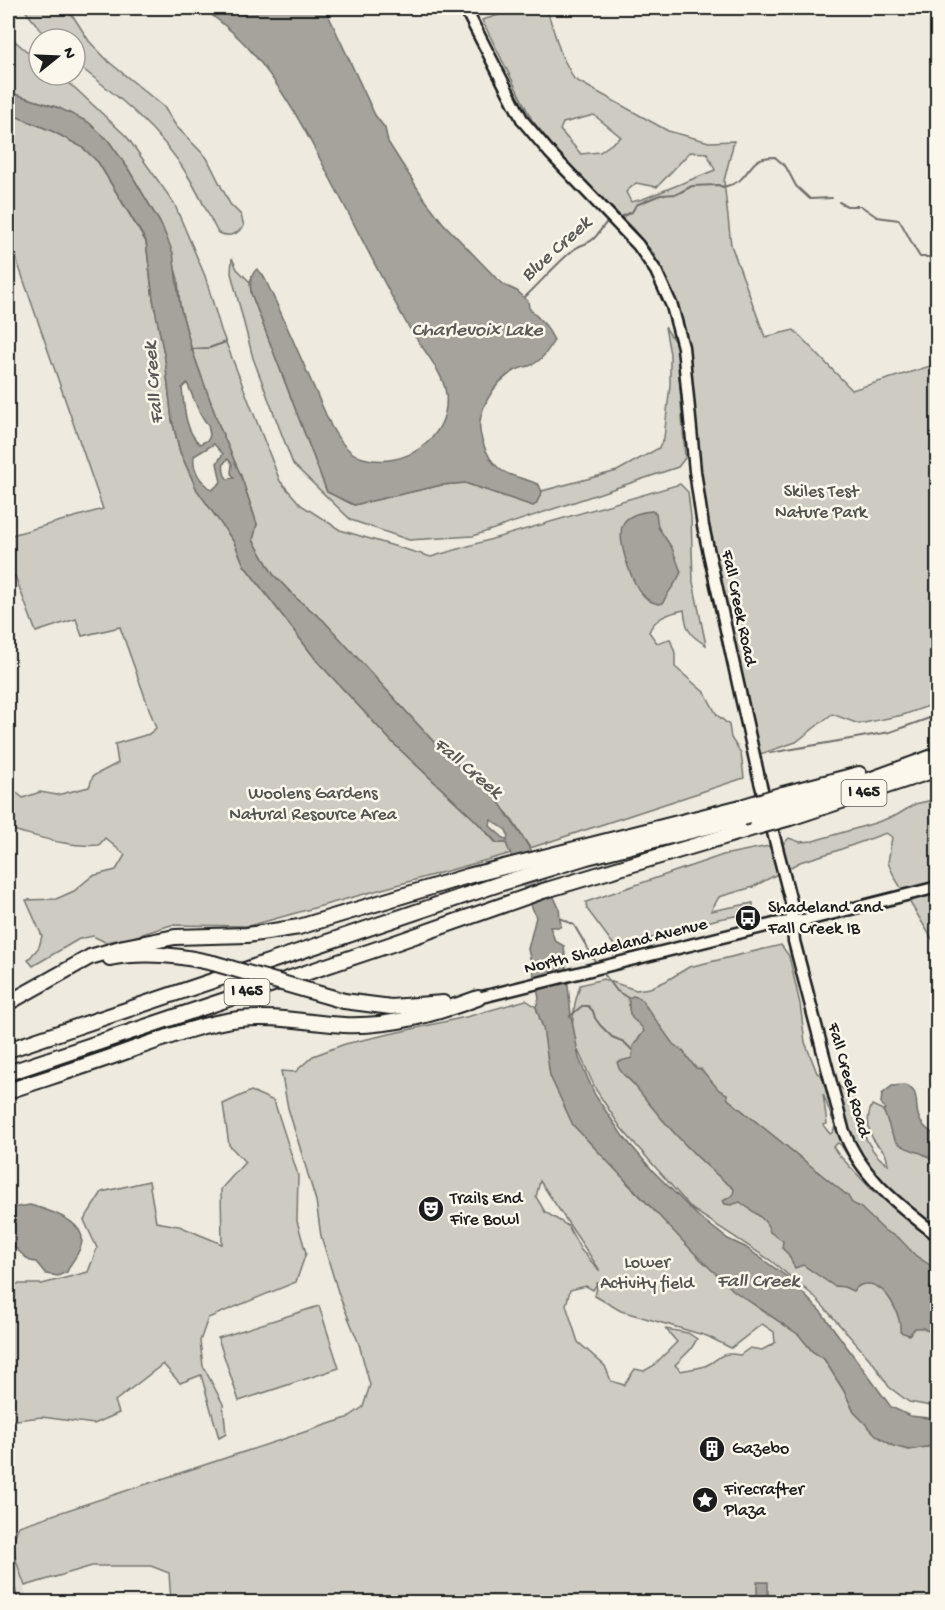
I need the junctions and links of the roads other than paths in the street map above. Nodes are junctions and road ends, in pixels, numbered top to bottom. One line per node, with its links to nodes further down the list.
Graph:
1 (465, 8): 7 (main road, Fall Creek Road)
2 (934, 761): 3 (highway, I 465)
3 (786, 806): 4 (highway, I 465, bridge); 12 (highway, I 465, bridge)
4 (742, 812): 5 (highway, I 465); 5 (highway)
5 (584, 852): 8 (highway); 11 (highway, I 465)
6 (938, 887): 7 (main road, North Shadeland Avenue)
7 (792, 921): 9 (main road, North Shadeland Avenue); 14 (main road, Fall Creek Road)
8 (69, 967): 9 (highway, bridge); 10 (highway)
9 (478, 998): 13 (highway)
10 (8, 1003)
11 (8, 1050)
12 (8, 1073)
13 (8, 1091)
14 (938, 1236)

